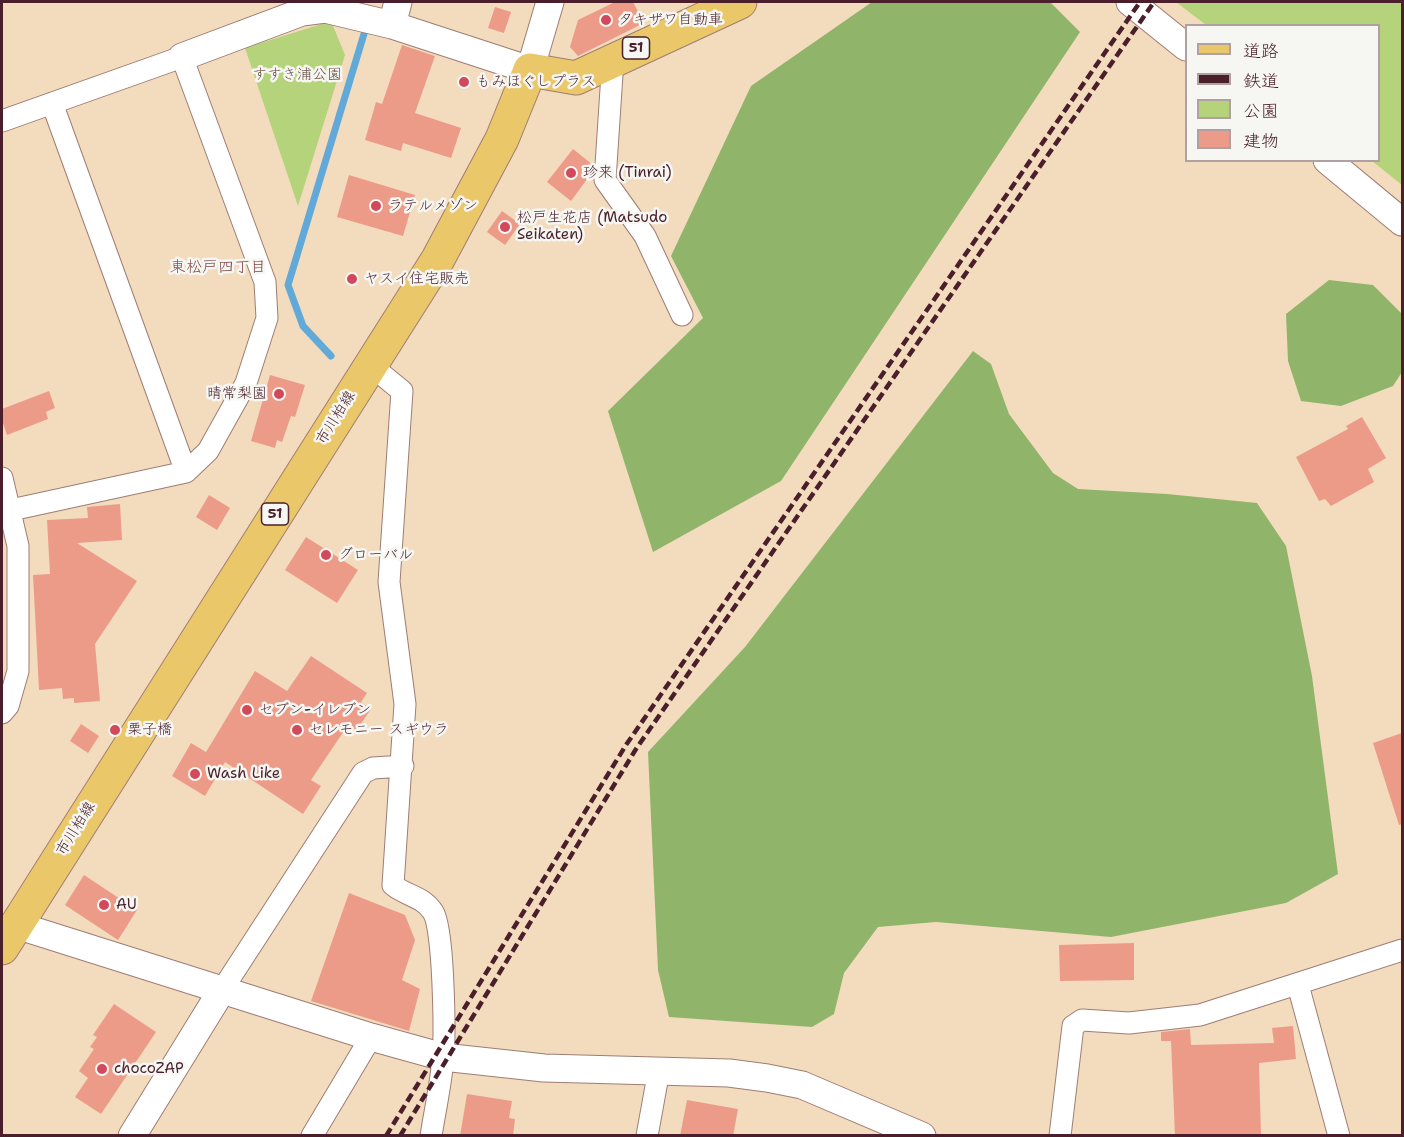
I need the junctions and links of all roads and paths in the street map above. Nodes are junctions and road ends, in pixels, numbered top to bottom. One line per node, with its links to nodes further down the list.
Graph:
1 (550, 2): 9 (street)
2 (740, 2): 8 (main road, 51)
3 (1130, 2): 6 (street)
4 (300, 7): 5 (street); 7 (street)
5 (382, 17): 9 (street)
6 (1185, 46)
7 (182, 57): 10 (street); 16 (street)
8 (613, 59): 9 (main road, 51); 14 (street)
9 (530, 70): 15 (main road, 市川柏線 / 51)
10 (52, 103): 11 (street); 16 (street)
11 (2, 121)
12 (1329, 162): 13 (street)
13 (1402, 222)
14 (681, 315)
15 (369, 364): 20 (street); 21 (main road, 市川柏線 / 51)
16 (186, 472): 18 (street)
17 (2, 478): 18 (street)
18 (11, 510): 19 (street)
19 (2, 713)
20 (403, 766): 24 (street); 26 (street)
21 (6, 932): 24 (street)
22 (1402, 950): 23 (street)
23 (1298, 985): 33 (street); 34 (street)
24 (222, 990): 25 (street); 29 (street)
25 (371, 1037): 26 (street); 30 (street)
26 (443, 1057): 27 (street); 31 (street)
27 (659, 1070): 28 (street); 32 (street)
28 (922, 1135)
29 (132, 1136)
30 (312, 1136)
31 (430, 1136)
32 (647, 1136)
33 (1060, 1136)
34 (1340, 1136)

